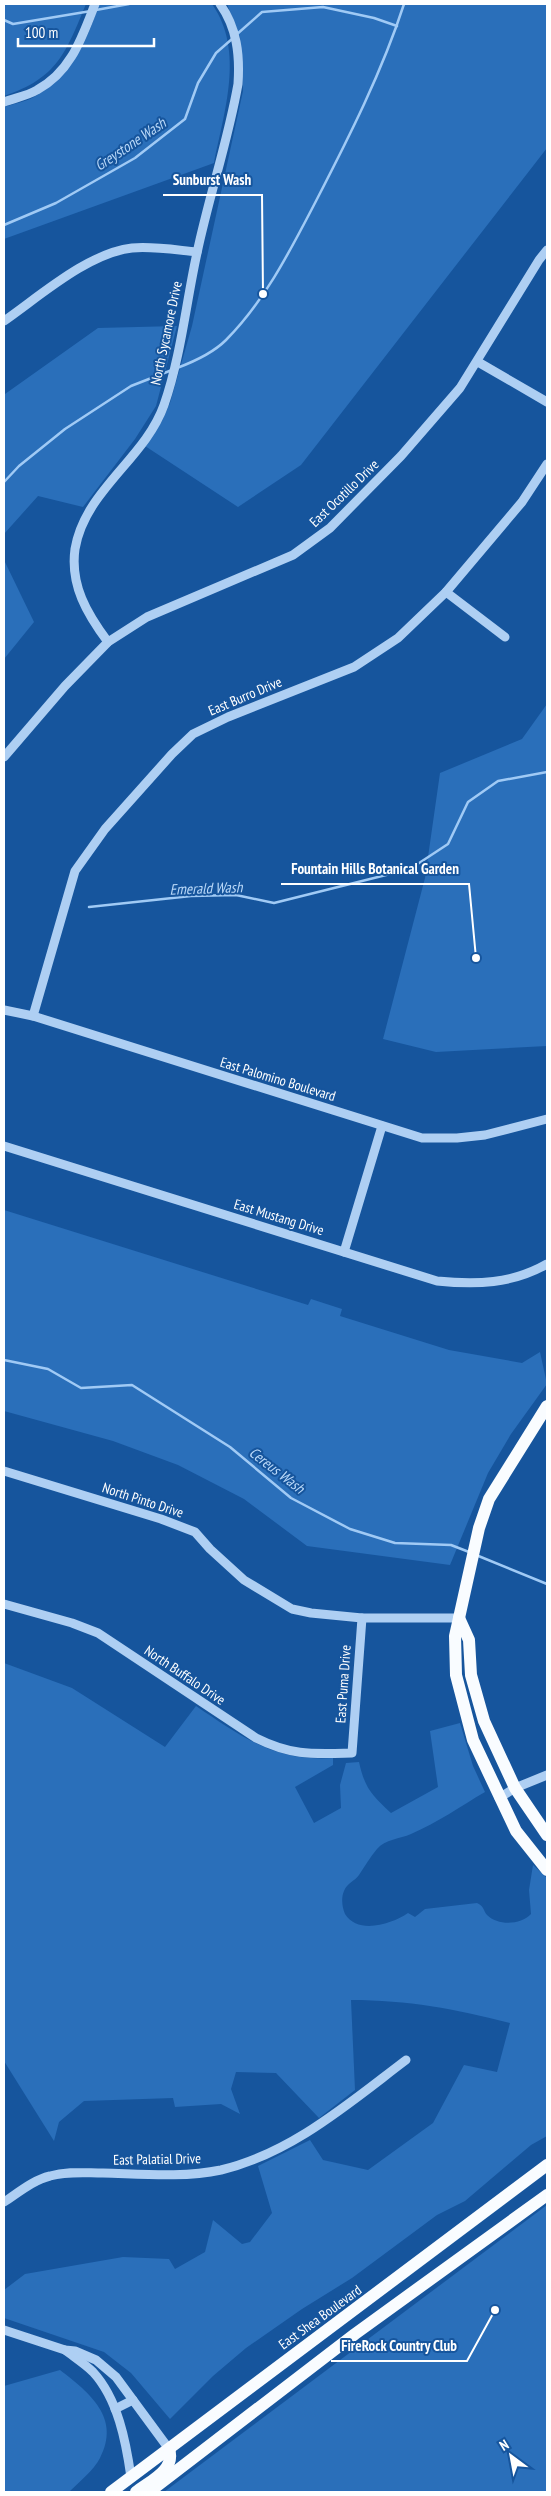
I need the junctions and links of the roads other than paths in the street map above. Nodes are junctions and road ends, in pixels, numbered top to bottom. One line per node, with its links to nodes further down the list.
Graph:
1 (94, 4): 3 (street)
2 (220, 4): 5 (street, North Sycamore Drive)
3 (4, 102)
4 (547, 250): 7 (street, East Ocotillo Drive)
5 (197, 252): 6 (street); 12 (street, North Sycamore Drive)
6 (4, 320)
7 (478, 362): 8 (street); 12 (street, East Ocotillo Drive)
8 (547, 402)
9 (547, 464): 10 (street, East Burro Drive)
10 (446, 592): 11 (street); 15 (street, East Burro Drive)
11 (506, 638)
12 (108, 642): 13 (street, East Ocotillo Drive)
13 (4, 757)
14 (4, 1010): 15 (street, East Palomino Boulevard)
15 (34, 1016): 17 (street, East Palomino Boulevard)
16 (547, 1119): 17 (street, East Palomino Boulevard)
17 (382, 1126): 19 (street)
18 (4, 1146): 19 (street, East Mustang Drive)
19 (344, 1252): 20 (street, East Mustang Drive)
20 (547, 1264)
21 (547, 1406): 25 (main road)
22 (4, 1471): 24 (street, North Pinto Drive)
23 (4, 1604): 26 (street, North Buffalo Drive)
24 (362, 1618): 25 (street, North Pinto Drive); 26 (street, East Puma Drive)
25 (459, 1618): 28 (main road); 29 (main road)
26 (352, 1753)
27 (547, 1775): 28 (street)
28 (515, 1788): 29 (street); 30 (main road)
29 (499, 1798): 31 (main road)
30 (547, 1835)
31 (547, 1870)
32 (406, 2060): 35 (street, East Palatial Drive)
33 (547, 2165): 40 (main road, East Shea Boulevard)
34 (547, 2196): 44 (main road)
35 (4, 2202)
36 (4, 2330): 37 (street)
37 (65, 2350): 38 (street); 39 (street)
38 (134, 2400): 39 (street); 40 (street)
39 (115, 2409): 41 (street)
40 (168, 2449): 41 (main road, East Shea Boulevard); 43 (main road)
41 (131, 2477): 42 (main road, East Shea Boulevard)
42 (111, 2492)
43 (136, 2492)
44 (149, 2492)

